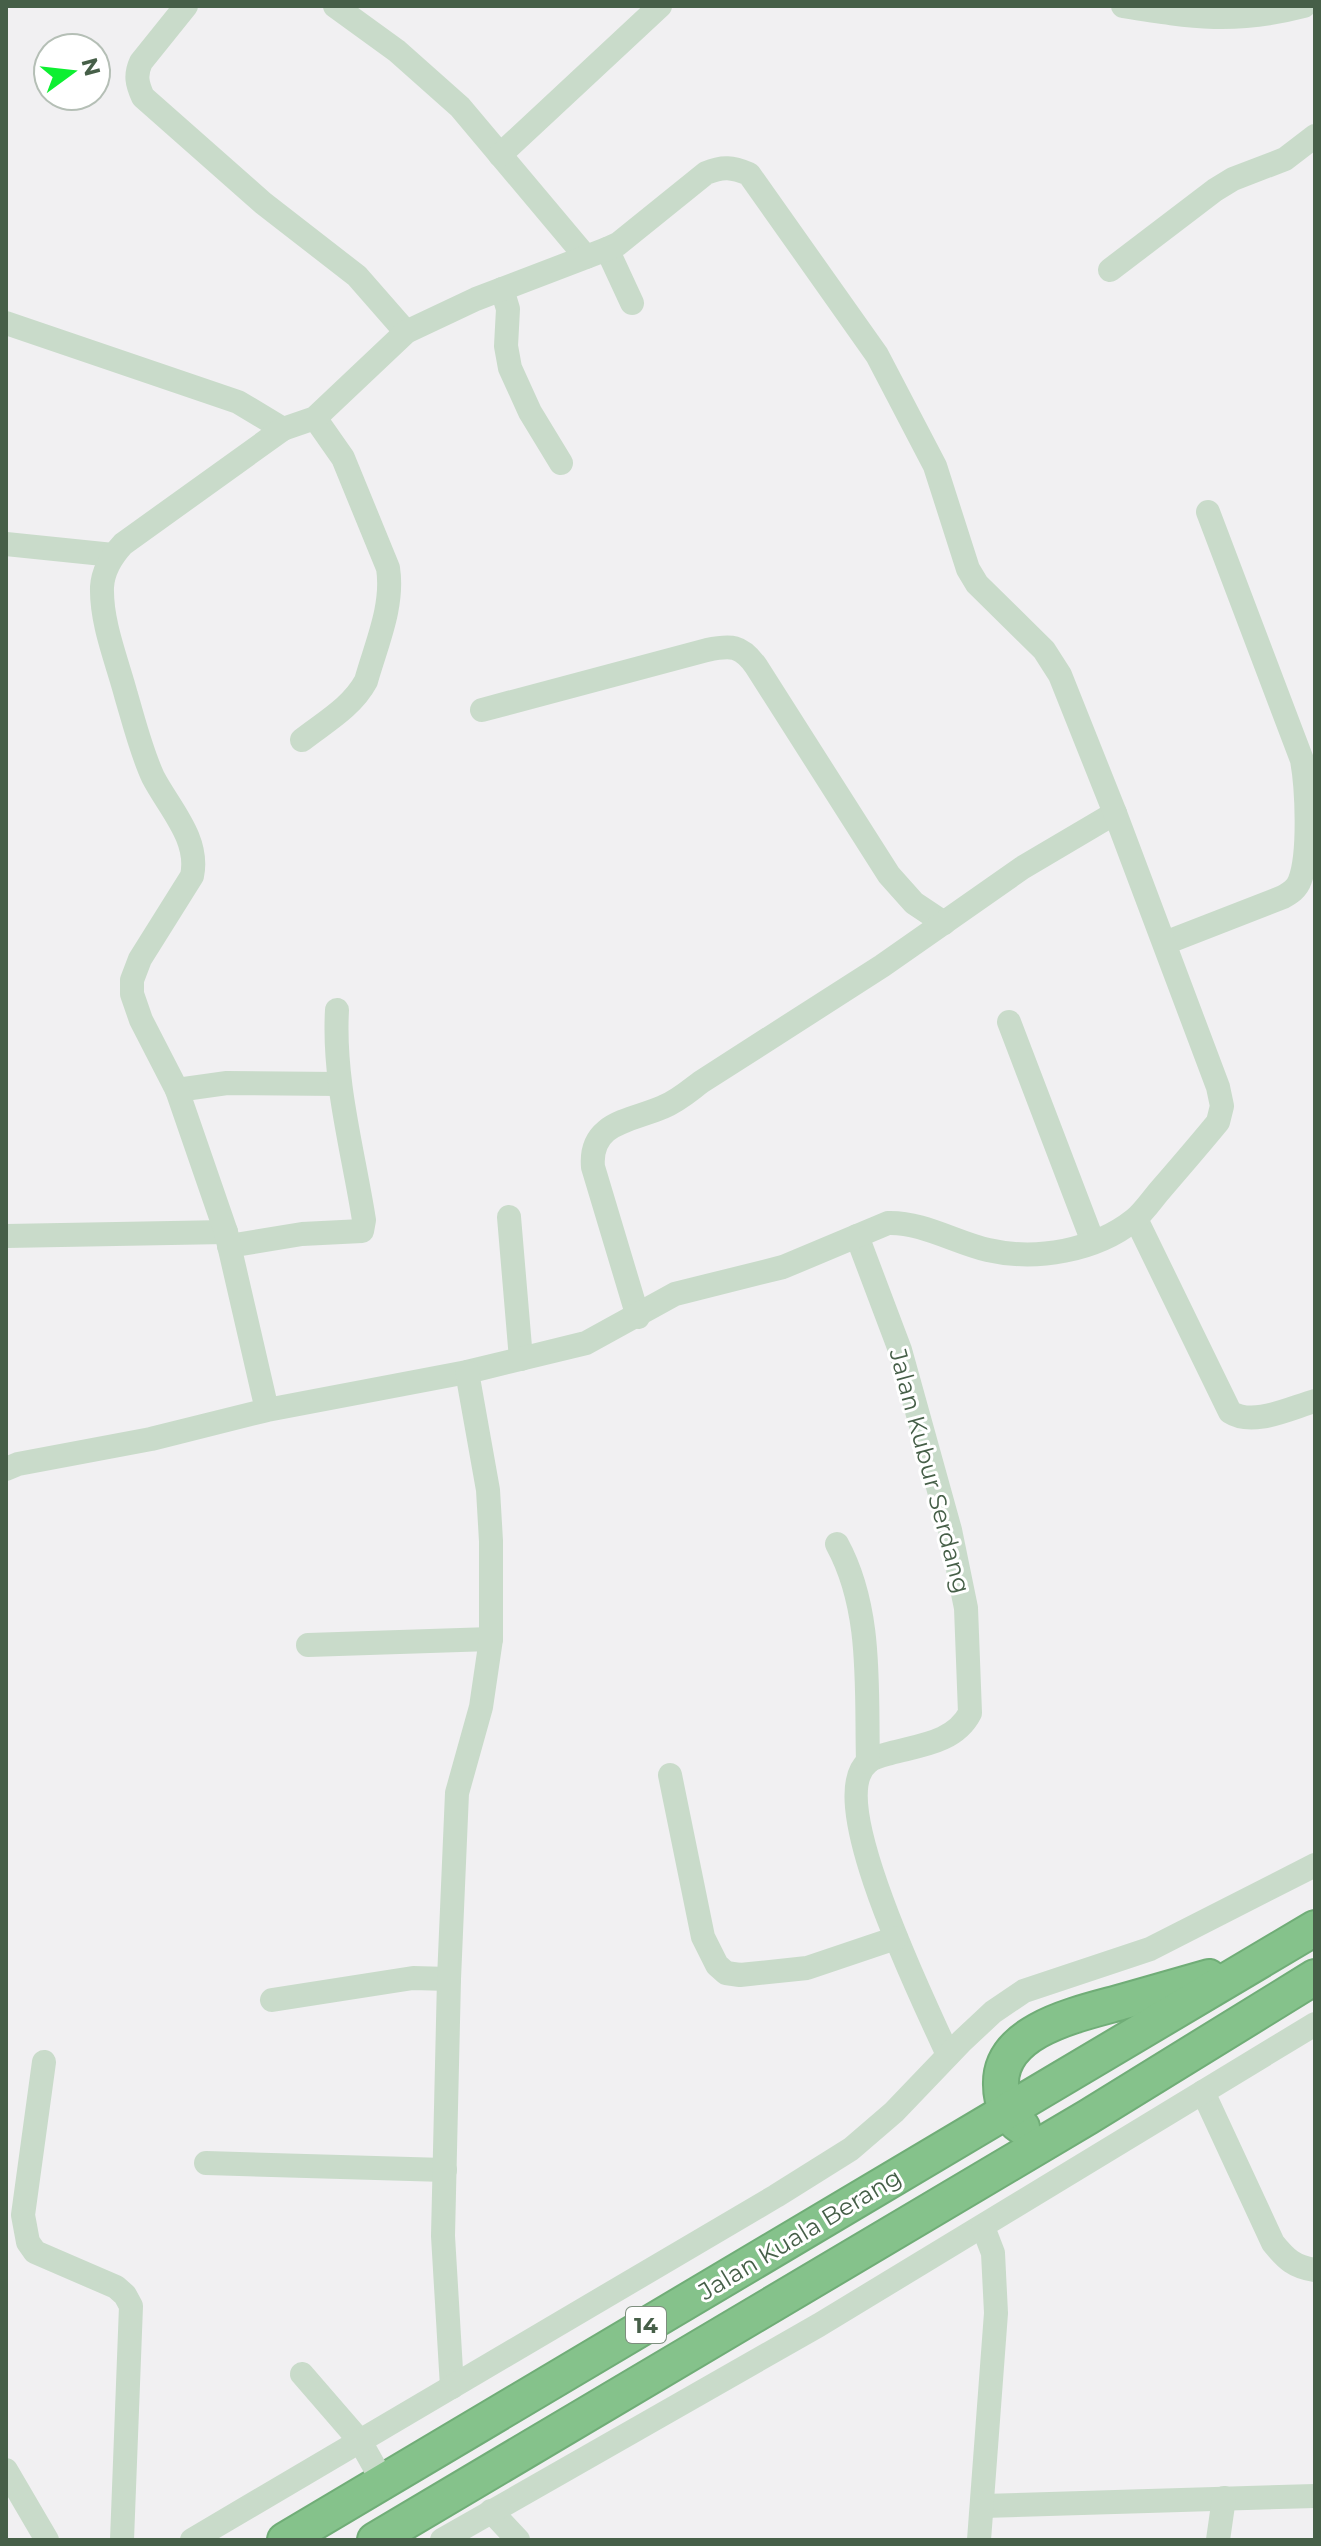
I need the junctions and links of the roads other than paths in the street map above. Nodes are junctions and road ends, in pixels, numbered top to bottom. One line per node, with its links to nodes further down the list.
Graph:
1 (186, 6): 13 (street)
2 (335, 6): 7 (street)
3 (660, 6): 7 (street)
4 (1123, 6): 5 (street)
5 (1304, 6)
6 (1315, 136): 9 (street)
7 (500, 155): 8 (street)
8 (596, 253): 10 (street); 11 (street); 22 (street)
9 (1110, 270)
10 (502, 289): 13 (street); 16 (street)
11 (632, 303)
12 (6, 323): 15 (street)
13 (406, 332): 14 (street)
14 (315, 418): 15 (street); 21 (street)
15 (283, 429): 19 (street)
16 (561, 463)
17 (1208, 512): 24 (street)
18 (6, 544): 19 (street)
19 (113, 555): 28 (street)
20 (482, 710): 23 (street)
21 (302, 740)
22 (1115, 813): 23 (street); 24 (street)
23 (944, 923): 35 (street)
24 (1165, 943): 30 (street)
25 (337, 1010): 27 (street)
26 (1009, 1022): 34 (street)
27 (339, 1084): 28 (street); 33 (street)
28 (177, 1090): 33 (street)
29 (509, 1217): 36 (street)
30 (1136, 1219): 34 (street); 38 (street)
31 (6, 1236): 33 (street)
32 (857, 1236): 34 (street); 35 (street); 44 (street, Jalan Kubur Serdang)
33 (228, 1239): 39 (street)
34 (1093, 1242)
35 (638, 1317): 36 (street)
36 (521, 1359): 37 (street)
37 (467, 1372): 39 (street); 42 (street)
38 (1315, 1401)
39 (267, 1410): 40 (street)
40 (6, 1469)
41 (837, 1544): 44 (street)
42 (491, 1639): 43 (street); 51 (street)
43 (308, 1645)
44 (868, 1762): 48 (street)
45 (670, 1775): 48 (street)
46 (1315, 1865): 52 (street)
47 (1315, 1928): 49 (highway, Jalan Kuala Berang / 14)
48 (896, 1938): 56 (street)
49 (1256, 1964): 54 (highway); 59 (highway, Jalan Kuala Berang / 14)
50 (1315, 1977): 60 (highway, Jalan Kuala Berang / 14)
51 (449, 1979): 53 (street); 62 (street)
52 (1045, 1985): 54 (street); 56 (street)
53 (272, 2000)
54 (1060, 2019): 59 (highway)
55 (1314, 2028): 58 (street)
56 (948, 2055): 68 (street)
57 (44, 2062): 78 (street)
58 (1203, 2092): 63 (street); 64 (street)
59 (1007, 2111): 60 (highway); 71 (highway, Jalan Kuala Berang / 14)
60 (1088, 2117): 65 (highway, Jalan Kuala Berang / 14)
61 (206, 2163): 62 (street)
62 (445, 2170): 68 (street)
63 (983, 2227): 66 (street); 74 (street)
64 (1315, 2270)
65 (798, 2289): 66 (street); 81 (highway, Jalan Kuala Berang / 14)
66 (819, 2325): 75 (street)
67 (302, 2374): 69 (street)
68 (452, 2387): 69 (street)
69 (360, 2441): 71 (street); 79 (street)
70 (6, 2470): 77 (street)
71 (383, 2482): 80 (highway, Jalan Kuala Berang / 14)
72 (1315, 2496): 73 (street)
73 (1224, 2498): 74 (street); 84 (street)
74 (983, 2506): 83 (street)
75 (491, 2511): 76 (street); 82 (street)
76 (454, 2537)
77 (47, 2540)
78 (122, 2540)
79 (192, 2540)
80 (285, 2540)
81 (375, 2540)
82 (518, 2540)
83 (979, 2540)
84 (1218, 2540)

